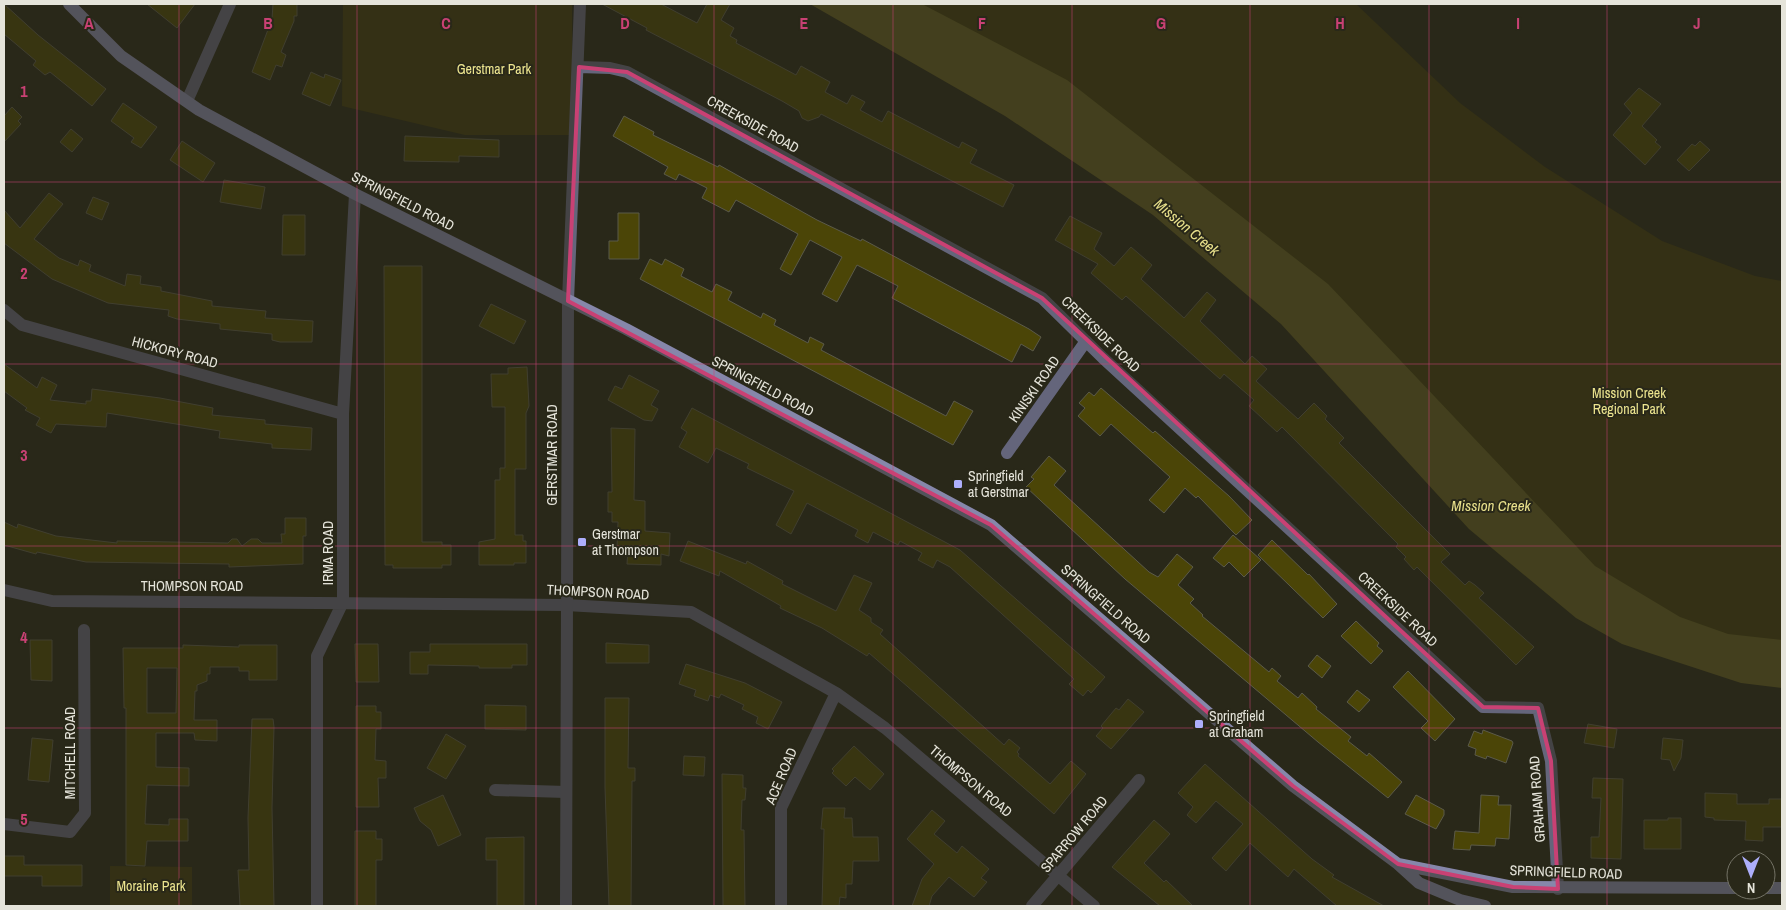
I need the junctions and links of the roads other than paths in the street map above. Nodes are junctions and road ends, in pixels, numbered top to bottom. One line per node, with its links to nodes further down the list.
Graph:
1 (69, 4): 5 (main road, SPRINGFIELD ROAD)
2 (230, 4): 5 (street)
3 (580, 4): 4 (street, GERSTMAR ROAD)
4 (579, 67): 7 (street, GERSTMAR ROAD); 9 (street, CREEKSIDE ROAD)
5 (187, 101): 6 (main road, SPRINGFIELD ROAD)
6 (355, 194): 7 (main road, SPRINGFIELD ROAD); 10 (street, IRMA ROAD)
7 (568, 301): 14 (street, GERSTMAR ROAD); 22 (main road, SPRINGFIELD ROAD)
8 (4, 310): 10 (street, HICKORY ROAD)
9 (1086, 341): 11 (street, KINISKI ROAD); 17 (street, CREEKSIDE ROAD)
10 (343, 414): 13 (street, IRMA ROAD)
11 (1007, 453)
12 (4, 590): 13 (street, THOMPSON ROAD)
13 (342, 602): 14 (street, THOMPSON ROAD); 26 (street, IRMA ROAD)
14 (566, 605): 16 (street, THOMPSON ROAD); 20 (street, GERSTMAR ROAD)
15 (84, 630): 21 (street, MITCHELL ROAD)
16 (836, 693): 23 (street, THOMPSON ROAD); 28 (street, ACE ROAD)
17 (1538, 708): 25 (street, GRAHAM ROAD)
18 (1138, 780): 23 (street, SPARROW ROAD)
19 (495, 790): 20 (street)
20 (566, 792): 27 (street, GERSTMAR ROAD)
21 (4, 824)
22 (1398, 864): 25 (main road, SPRINGFIELD ROAD); 31 (main road, SPRINGFIELD ROAD)
23 (1059, 875): 29 (street, SPARROW ROAD); 30 (street, THOMPSON ROAD)
24 (1726, 888): 25 (main road, SPRINGFIELD ROAD)
25 (1558, 889)
26 (317, 906)
27 (566, 906)
28 (781, 906)
29 (1032, 906)
30 (1094, 906)
31 (1485, 906)

